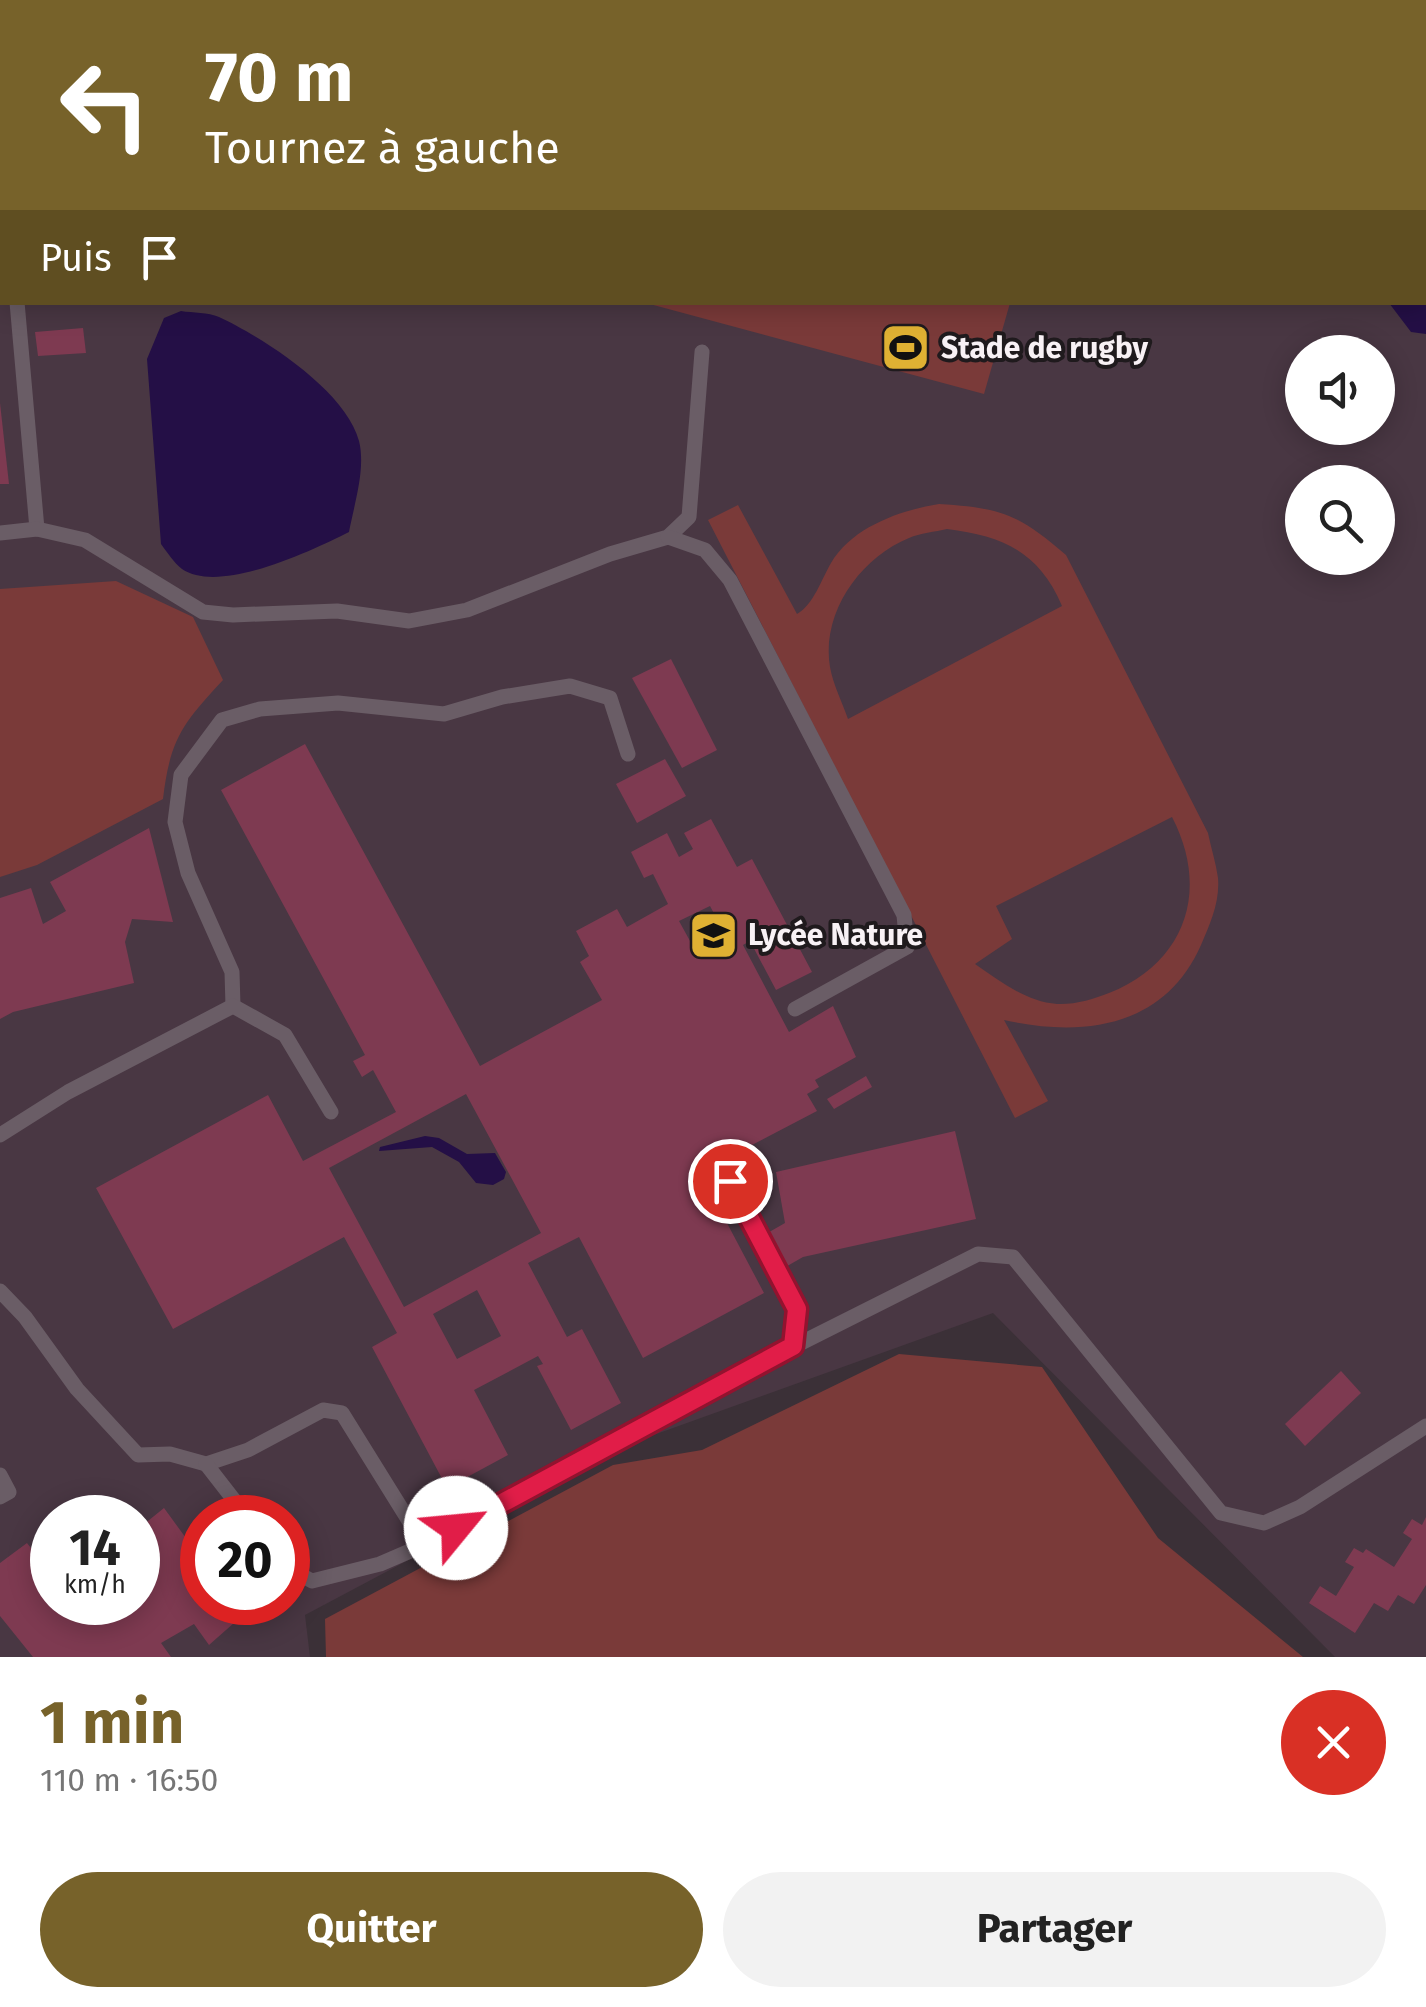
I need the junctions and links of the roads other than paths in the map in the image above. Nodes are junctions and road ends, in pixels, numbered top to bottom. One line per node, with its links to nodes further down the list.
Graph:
1 (17, 305): 3 (lane)
2 (702, 352): 5 (lane)
3 (37, 528): 4 (lane); 5 (lane)
4 (0, 534)
5 (668, 537): 8 (lane)
6 (628, 754): 7 (lane)
7 (233, 1006): 9 (lane); 10 (lane)
8 (795, 1009)
9 (331, 1112)
10 (0, 1135)
11 (730, 1181): 13 (lane)
12 (0, 1291): 15 (lane)
13 (793, 1346): 14 (lane); 19 (lane)
14 (1426, 1426)
15 (206, 1464): 17 (lane); 19 (lane)
16 (0, 1475): 18 (lane)
17 (230, 1495)
18 (0, 1497)
19 (424, 1545): 20 (lane)
20 (310, 1580)

